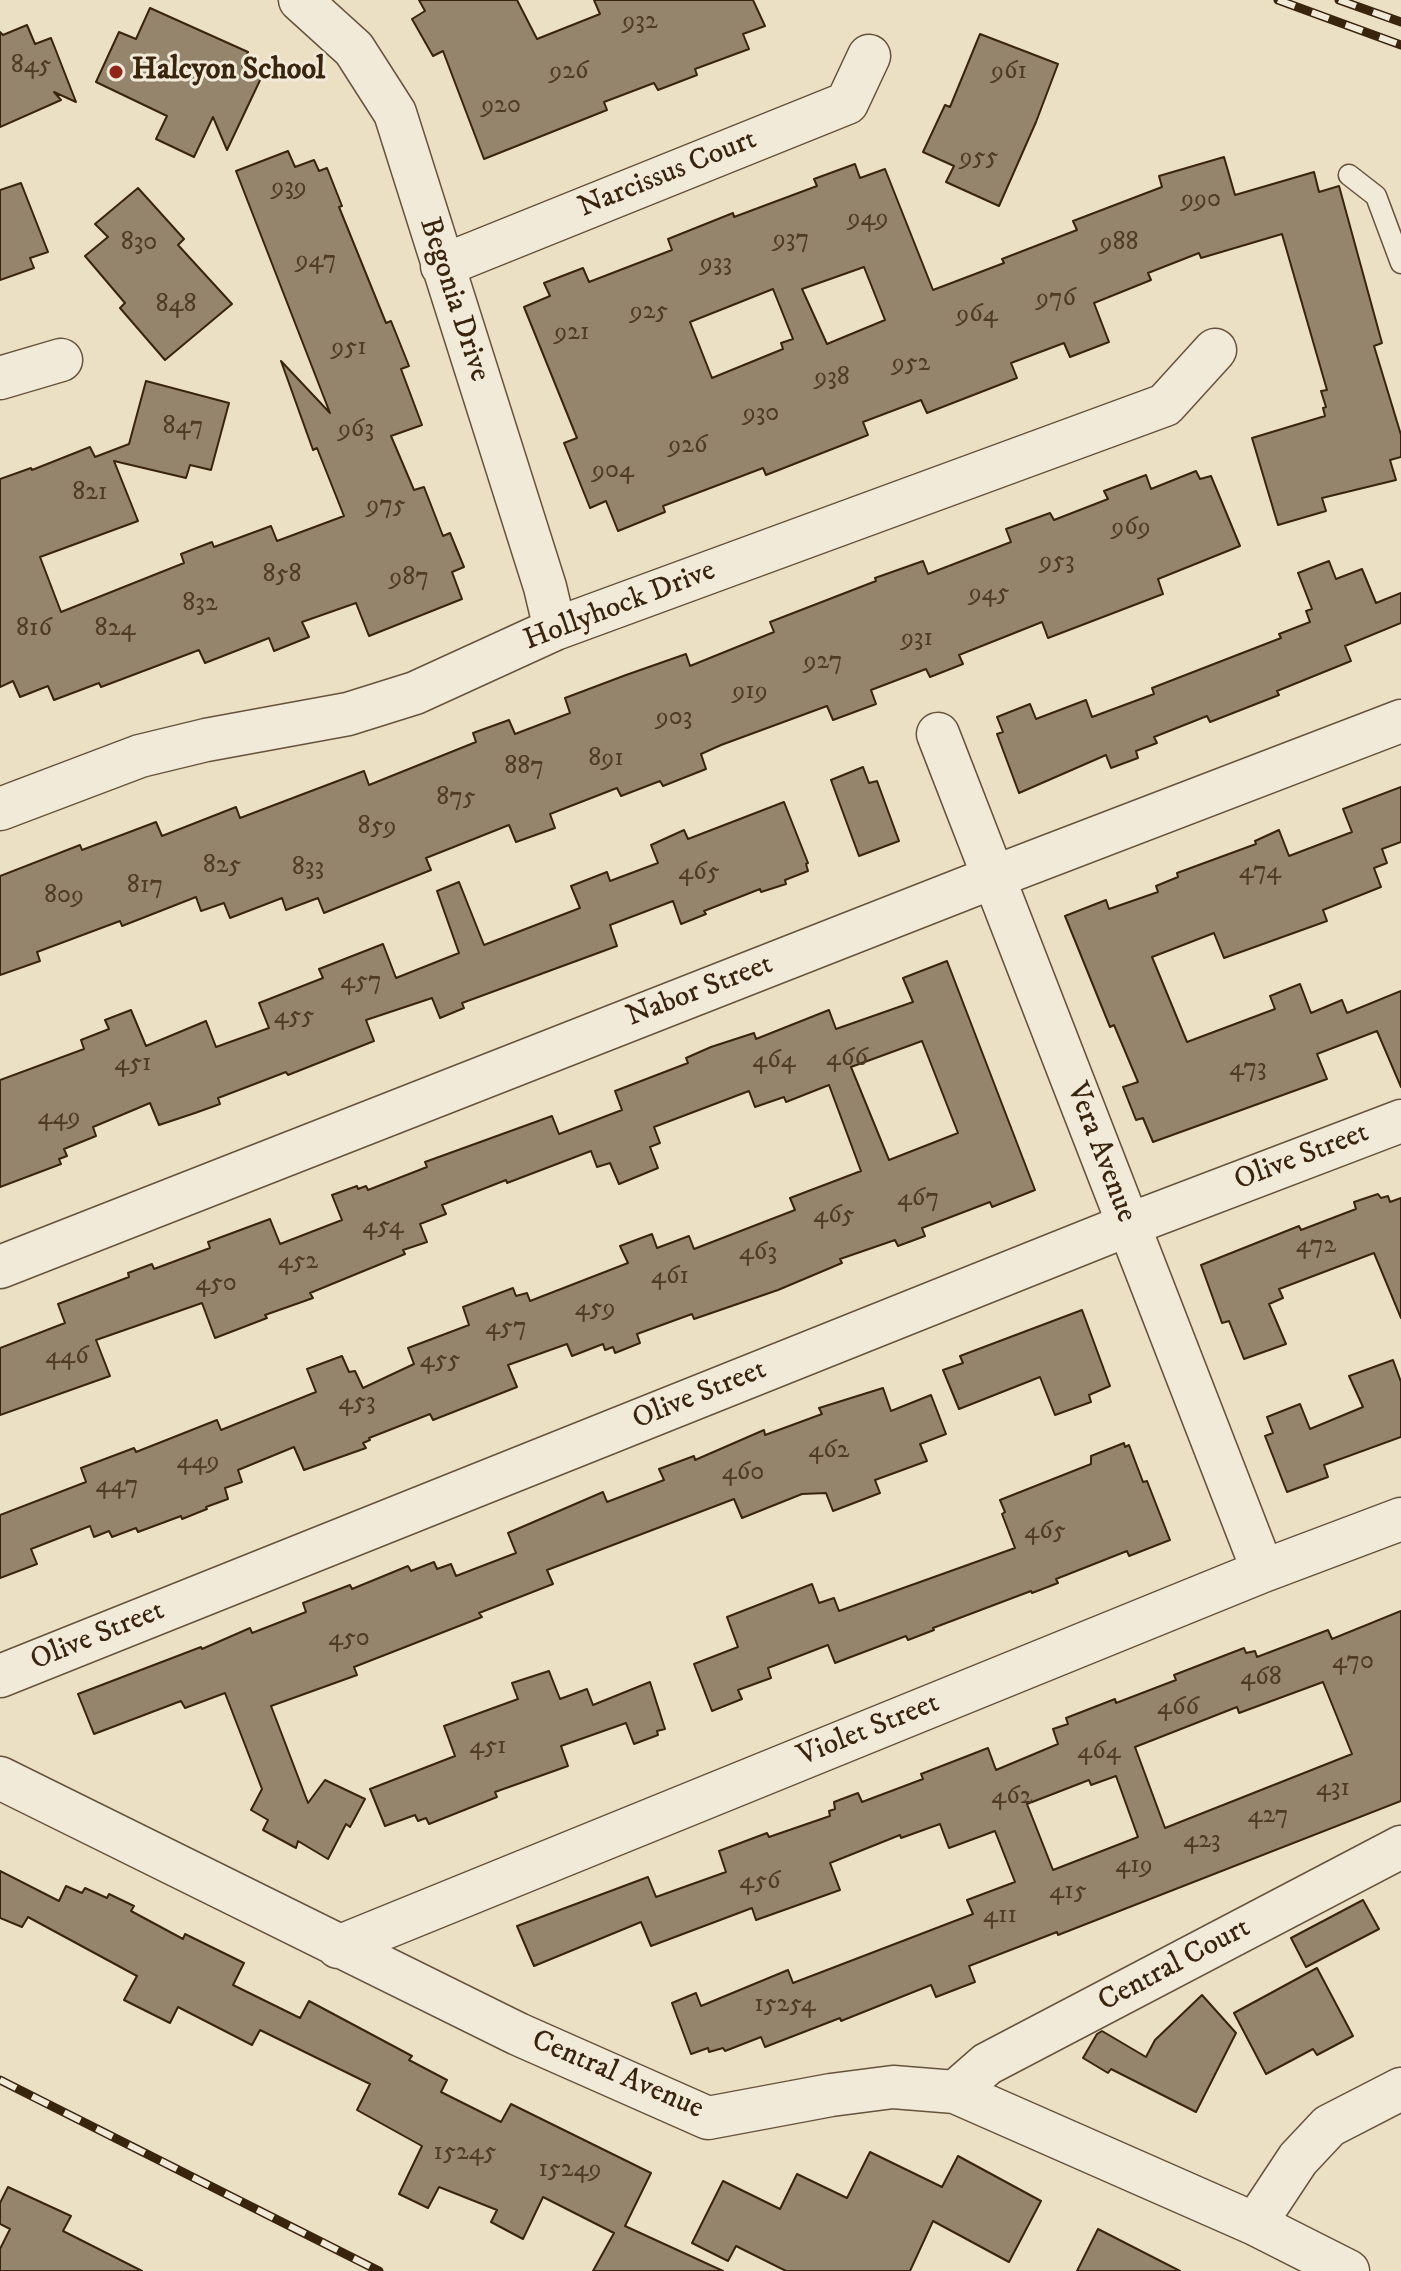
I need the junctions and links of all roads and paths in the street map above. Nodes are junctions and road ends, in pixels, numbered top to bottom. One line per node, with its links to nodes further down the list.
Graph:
1 (300, 0): 5 (street, Begonia Drive)
2 (869, 56): 5 (street, Narcissus Court)
3 (1349, 175): 4 (lane)
4 (1401, 263)
5 (442, 266): 9 (street, Begonia Drive)
6 (1215, 350): 9 (street, Hollyhock Drive)
7 (61, 360): 8 (street)
8 (0, 378)
9 (555, 629): 12 (street, Hollyhock Drive)
10 (1401, 721): 13 (street, Nabor Street)
11 (938, 734): 13 (street, Vera Avenue)
12 (0, 809)
13 (994, 877): 15 (street, Vera Avenue); 16 (street, Nabor Street)
14 (1401, 1121): 15 (street, Olive Street)
15 (1128, 1225): 18 (street, Vera Avenue); 19 (street, Olive Street)
16 (0, 1267)
17 (1401, 1519): 18 (street, Violet Street)
18 (1263, 1571): 22 (street, Violet Street)
19 (0, 1676)
20 (0, 1778): 22 (street, Central Avenue)
21 (1401, 1847): 24 (street, Central Court)
22 (338, 1947): 24 (street, Central Avenue)
23 (1401, 2089): 25 (street)
24 (955, 2092): 25 (street, Central Avenue)
25 (1255, 2224): 26 (street, Central Avenue)
26 (1348, 2271)

